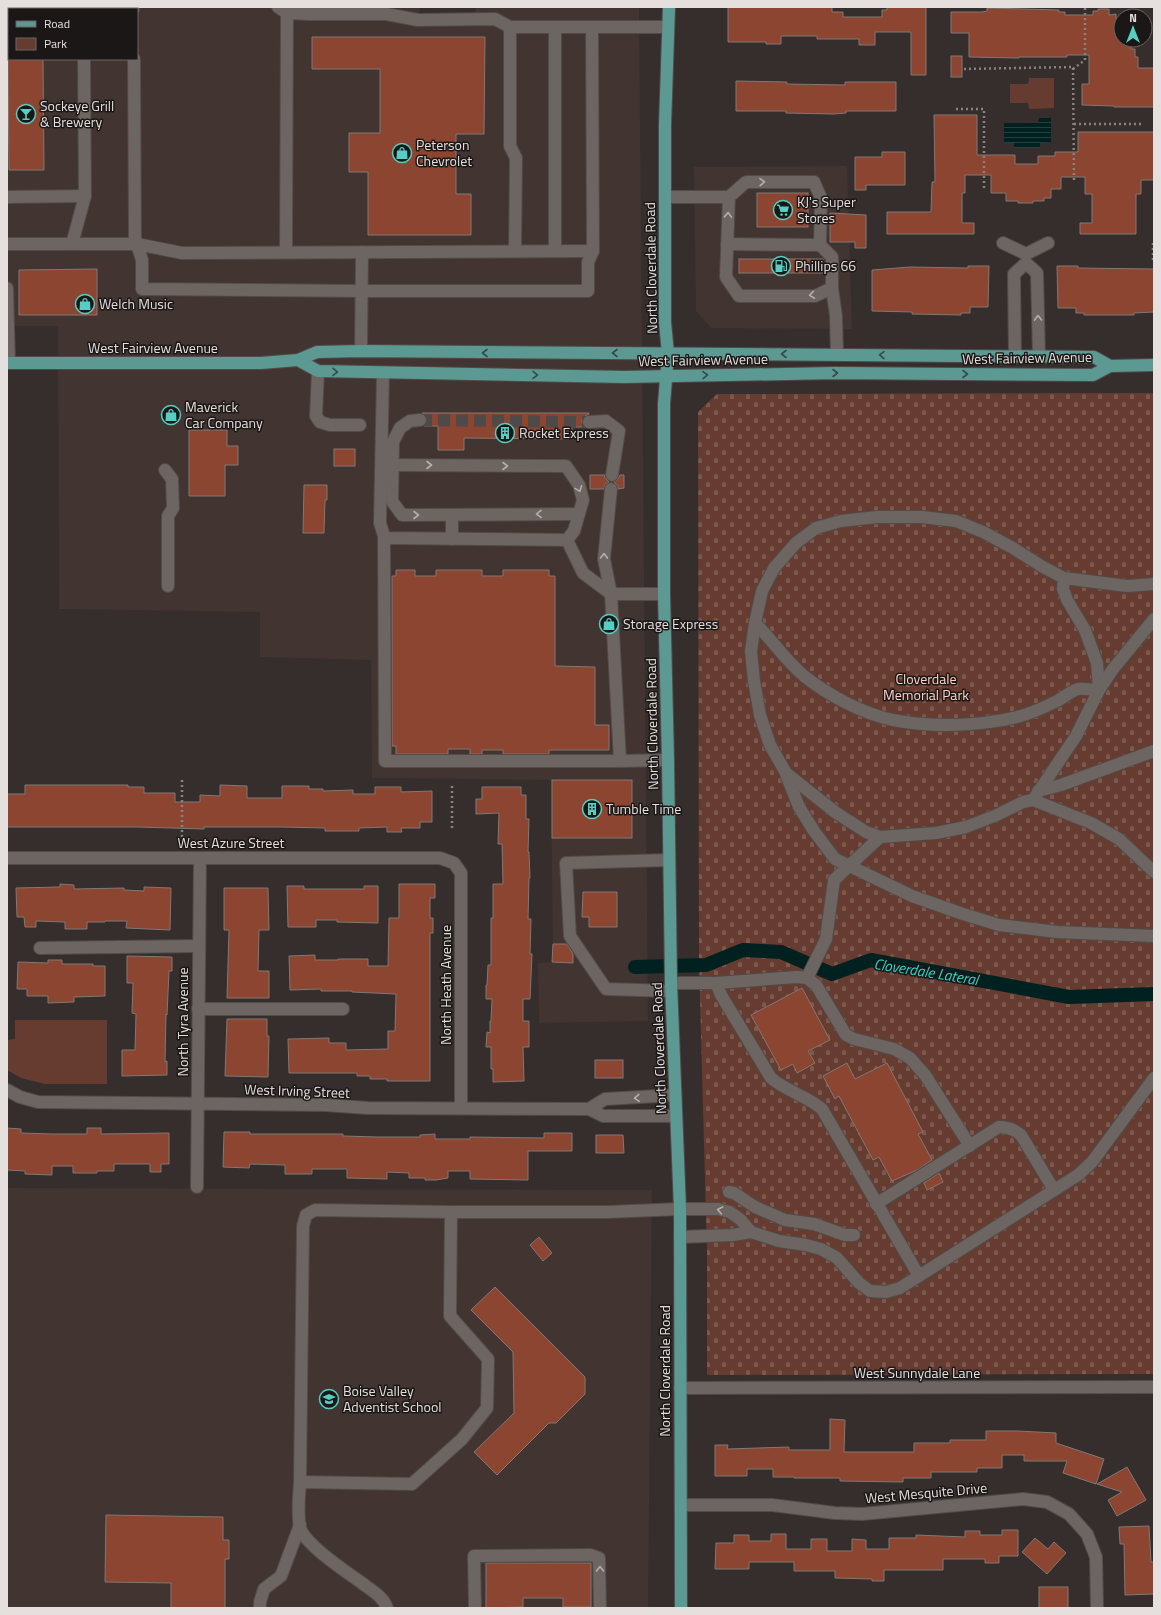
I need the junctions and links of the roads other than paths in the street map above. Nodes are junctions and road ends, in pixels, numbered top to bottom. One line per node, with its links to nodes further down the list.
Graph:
1 (669, 7): 6 (main road, North Cloverdale Road)
2 (283, 10): 3 (street); 23 (street)
3 (510, 27): 4 (street); 20 (street)
4 (555, 27): 5 (street); 21 (street)
5 (592, 27): 6 (street); 22 (street)
6 (668, 27): 11 (main road, North Cloverdale Road)
7 (84, 60): 9 (street)
8 (134, 60): 17 (street)
9 (86, 196): 10 (street); 16 (street)
10 (7, 197)
11 (665, 197): 12 (street); 30 (main road, North Cloverdale Road)
12 (728, 197): 18 (street, one-way to 12); 19 (street, one-way to 19)
13 (1003, 243): 25 (street)
14 (1048, 243): 25 (street)
15 (7, 244): 16 (street)
16 (72, 244): 17 (street)
17 (137, 244): 23 (street); 28 (street)
18 (727, 244): 19 (street); 27 (street, one-way to 18)
19 (820, 245): 27 (street)
20 (515, 251): 21 (street); 24 (street)
21 (555, 251): 22 (street)
22 (593, 251): 28 (street)
23 (286, 252): 24 (street)
24 (362, 252): 28 (street)
25 (1026, 258): 32 (street, one-way to 25); 33 (street)
26 (7, 288): 35 (street)
27 (832, 288): 31 (street)
28 (362, 291): 29 (street)
29 (361, 351): 30 (main road, West Fairview Avenue, one-way to 29); 34 (main road, West Fairview Avenue)
30 (668, 354): 31 (main road, West Fairview Avenue, one-way to 30); 40 (main road, North Cloverdale Road)
31 (838, 354): 33 (main road, West Fairview Avenue, one-way to 31)
32 (1039, 356): 33 (main road, West Fairview Avenue); 37 (main road, West Fairview Avenue)
33 (1015, 357)
34 (298, 360): 35 (main road, West Fairview Avenue); 38 (main road, West Fairview Avenue)
35 (8, 363)
36 (1154, 364): 37 (main road, West Fairview Avenue)
37 (1110, 366): 40 (main road, West Fairview Avenue, one-way to 37)
38 (318, 371): 39 (main road, West Fairview Avenue, one-way to 39); 43 (street)
39 (384, 372): 40 (main road, West Fairview Avenue, one-way to 40); 50 (street)
40 (666, 376): 57 (main road, North Cloverdale Road)
41 (420, 420): 44 (street)
42 (589, 422): 46 (street)
43 (360, 425)
44 (392, 465): 48 (street, one-way to 48); 49 (street, one-way to 49)
45 (165, 470): 55 (street)
46 (612, 475)
47 (611, 489): 56 (street, one-way to 47)
48 (578, 514): 49 (street, one-way to 49); 52 (street)
49 (452, 515): 51 (street)
50 (384, 536): 51 (street); 63 (street)
51 (452, 538): 52 (street)
52 (568, 540): 56 (street)
53 (1064, 578): 54 (street); 59 (street); 60 (street)
54 (1154, 584)
55 (168, 586)
56 (611, 594): 57 (street); 63 (street)
57 (664, 594): 62 (main road, North Cloverdale Road)
58 (1154, 619): 60 (street)
59 (755, 623): 60 (street); 64 (street)
60 (1099, 690): 65 (street)
61 (1154, 751): 65 (street)
62 (668, 760): 63 (street); 69 (main road, North Cloverdale Road)
63 (620, 761)
64 (786, 773): 66 (street); 71 (street)
65 (1035, 795): 66 (street); 72 (street)
66 (880, 837): 71 (street)
67 (7, 858): 68 (street, West Azure Street)
68 (200, 858): 70 (street, West Azure Street); 74 (street, North Tyra Avenue)
69 (669, 860): 78 (main road, North Cloverdale Road); 78 (street)
70 (454, 863): 85 (street, North Heath Avenue)
71 (848, 866): 73 (street); 76 (street)
72 (1154, 872)
73 (1154, 936)
74 (199, 946): 75 (street); 79 (street, North Tyra Avenue)
75 (40, 948)
76 (807, 978): 77 (street); 88 (street)
77 (716, 983): 78 (street); 92 (street)
78 (671, 987): 83 (main road, North Cloverdale Road)
79 (198, 1009): 80 (street); 84 (street, North Tyra Avenue)
80 (342, 1009)
81 (1154, 1078): 90 (street)
82 (7, 1090): 84 (street, West Irving Street)
83 (675, 1095): 86 (street, one-way to 86); 87 (main road, North Cloverdale Road)
84 (198, 1103): 85 (street, West Irving Street); 89 (street, North Tyra Avenue)
85 (461, 1108): 86 (street, West Irving Street)
86 (589, 1109): 87 (street, West Irving Street)
87 (676, 1116): 93 (main road, North Cloverdale Road)
88 (970, 1146): 90 (street); 92 (street)
89 (197, 1187)
90 (1054, 1190): 98 (street)
91 (730, 1192): 96 (street)
92 (876, 1204): 98 (street)
93 (680, 1209): 94 (street); 95 (street, one-way to 93); 97 (main road, North Cloverdale Road)
94 (451, 1212): 101 (street); 101 (street)
95 (751, 1232): 97 (street); 98 (street)
96 (854, 1235)
97 (680, 1237): 100 (main road, North Cloverdale Road)
98 (919, 1276)
99 (1154, 1387): 100 (street, West Sunnydale Lane)
100 (680, 1388): 102 (main road, North Cloverdale Road)
101 (300, 1482): 103 (street)
102 (681, 1505): 108 (main road, North Cloverdale Road); 109 (street, West Mesquite Drive)
103 (300, 1525): 104 (street); 105 (street)
104 (260, 1608)
105 (387, 1608)
106 (475, 1608): 107 (street, one-way to 106)
107 (600, 1608)
108 (681, 1608)
109 (1097, 1608)

